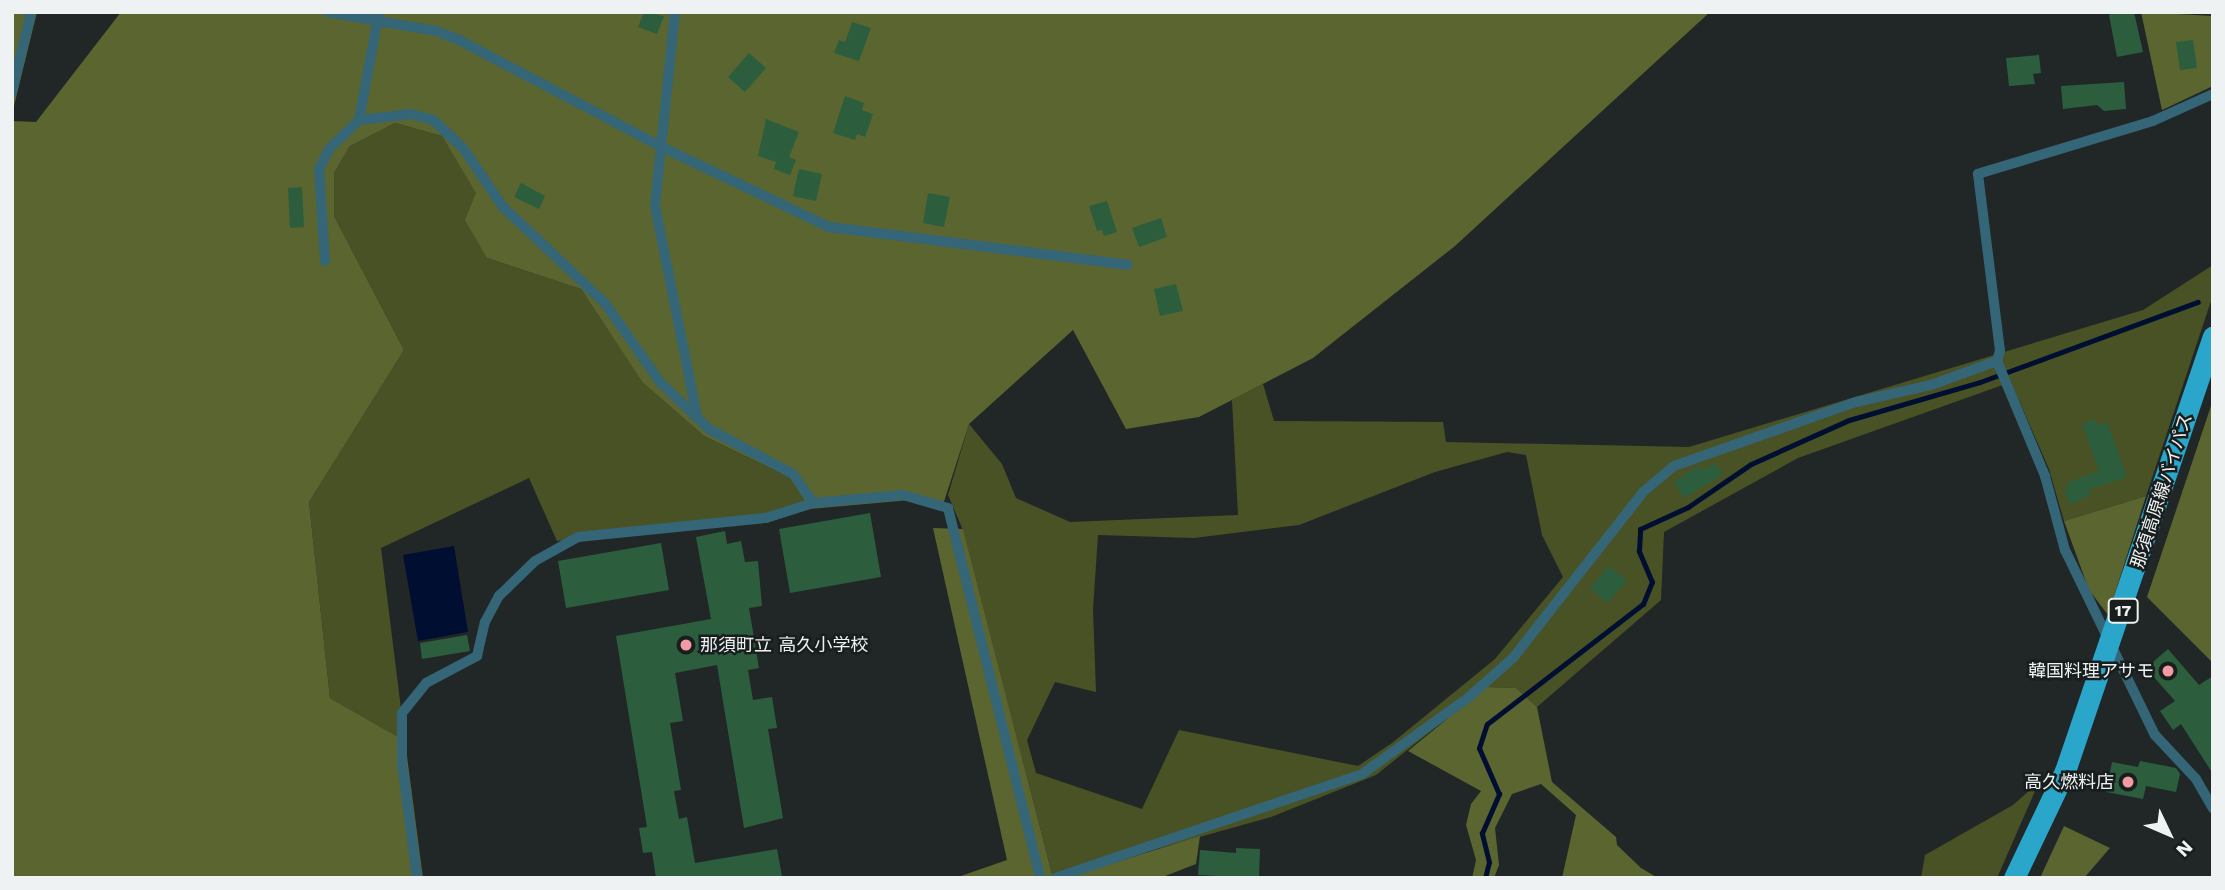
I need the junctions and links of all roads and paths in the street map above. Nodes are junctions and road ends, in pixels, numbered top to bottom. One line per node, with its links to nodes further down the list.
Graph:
1 (31, 12): 5 (lane)
2 (327, 12): 4 (lane)
3 (675, 12): 8 (lane)
4 (378, 17): 7 (lane); 8 (lane)
5 (12, 92)
6 (2213, 94): 12 (lane)
7 (359, 120): 9 (lane); 13 (lane)
8 (662, 147): 10 (lane); 13 (lane)
9 (325, 261)
10 (1128, 265)
11 (2213, 336): 15 (main road, 那須高原線バイパス / 17)
12 (1998, 364): 15 (lane); 19 (lane)
13 (697, 416): 14 (lane)
14 (813, 503): 17 (lane); 18 (lane)
15 (2111, 644): 16 (lane); 20 (main road, 那須高原線バイパス / 17)
16 (2213, 809)
17 (417, 878)
18 (1040, 878)
19 (1055, 878)
20 (2014, 878)

